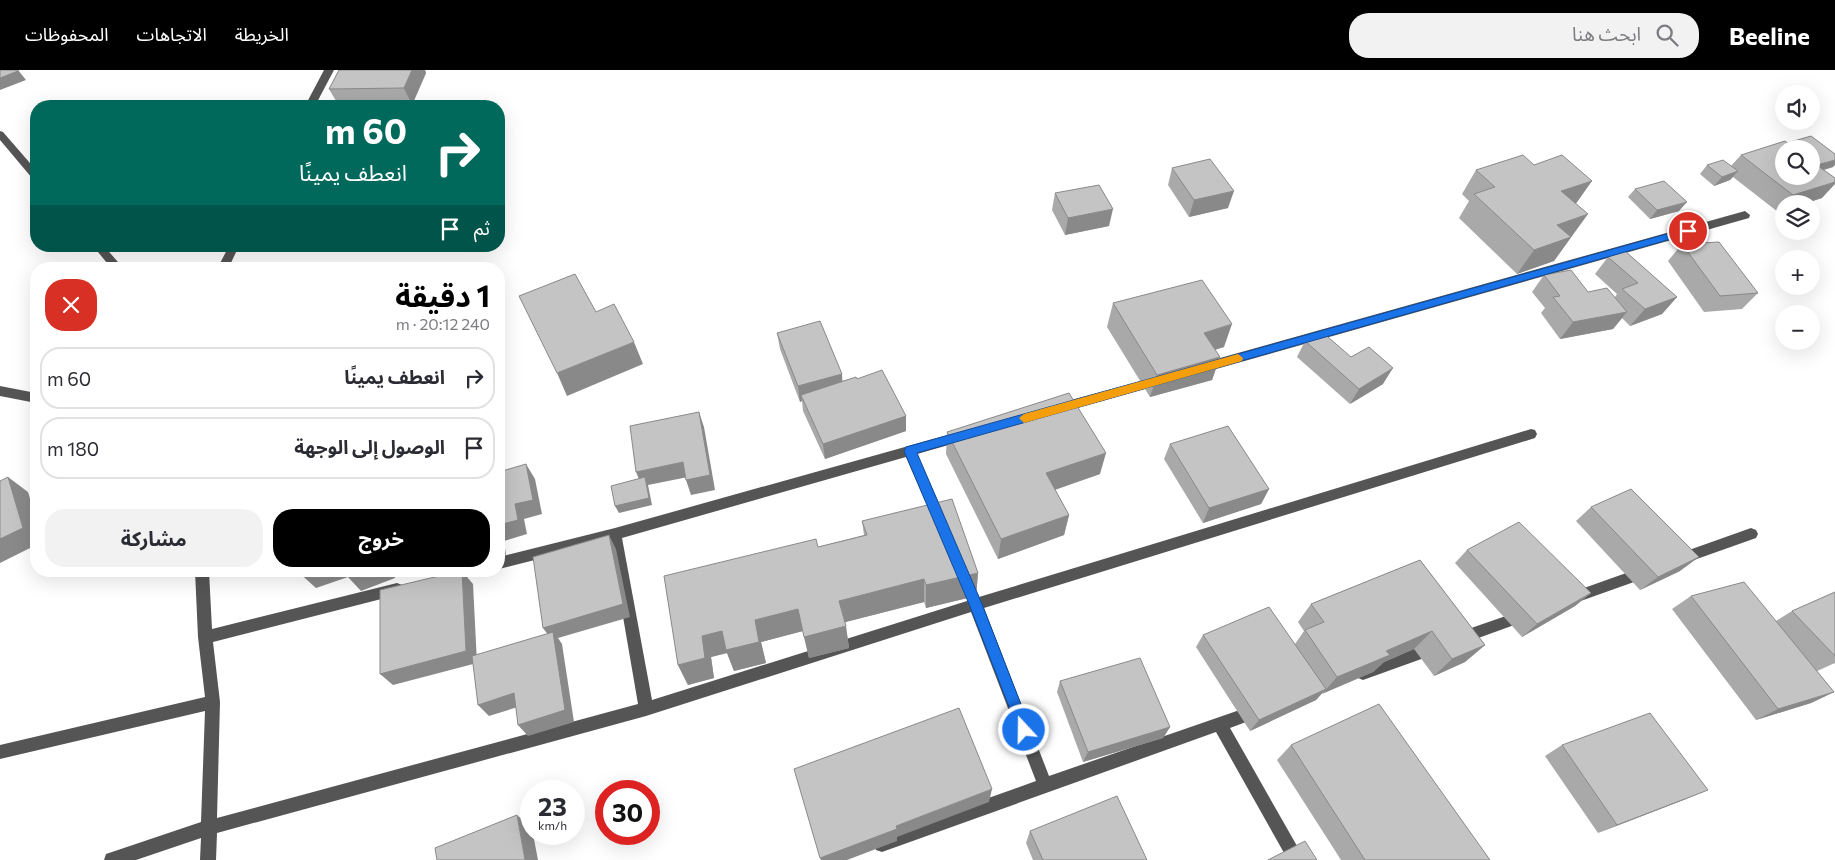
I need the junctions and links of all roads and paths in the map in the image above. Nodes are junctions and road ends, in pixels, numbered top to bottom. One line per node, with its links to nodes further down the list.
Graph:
1 (329, 70): 2 (street)
2 (313, 100)
3 (0, 134): 4 (street)
4 (30, 169)
5 (1746, 215): 8 (street)
6 (103, 252): 7 (street)
7 (113, 262)
8 (1188, 372)
9 (1169, 378): 12 (street)
10 (0, 391): 11 (street)
11 (30, 397)
12 (1044, 413)
13 (977, 432): 15 (street)
14 (1532, 434): 26 (street)
15 (910, 451): 16 (street); 17 (street)
16 (945, 532)
17 (615, 534): 19 (street); 32 (street)
18 (1751, 534): 25 (street)
19 (505, 562)
20 (202, 577): 28 (street)
21 (445, 577): 22 (street)
22 (430, 581)
23 (411, 586): 28 (street)
24 (968, 586): 26 (street)
25 (1565, 601)
26 (976, 604): 32 (street); 35 (street)
27 (1537, 611): 29 (street)
28 (206, 638): 30 (street)
29 (1351, 678)
30 (213, 702): 34 (street); 36 (street)
31 (1267, 708): 33 (street)
32 (646, 709): 36 (street)
33 (1220, 724): 35 (street); 40 (street)
34 (0, 752)
35 (1045, 785): 37 (street)
36 (208, 828): 38 (street); 39 (street)
37 (868, 850)
38 (112, 860)
39 (208, 860)
40 (1297, 860)

